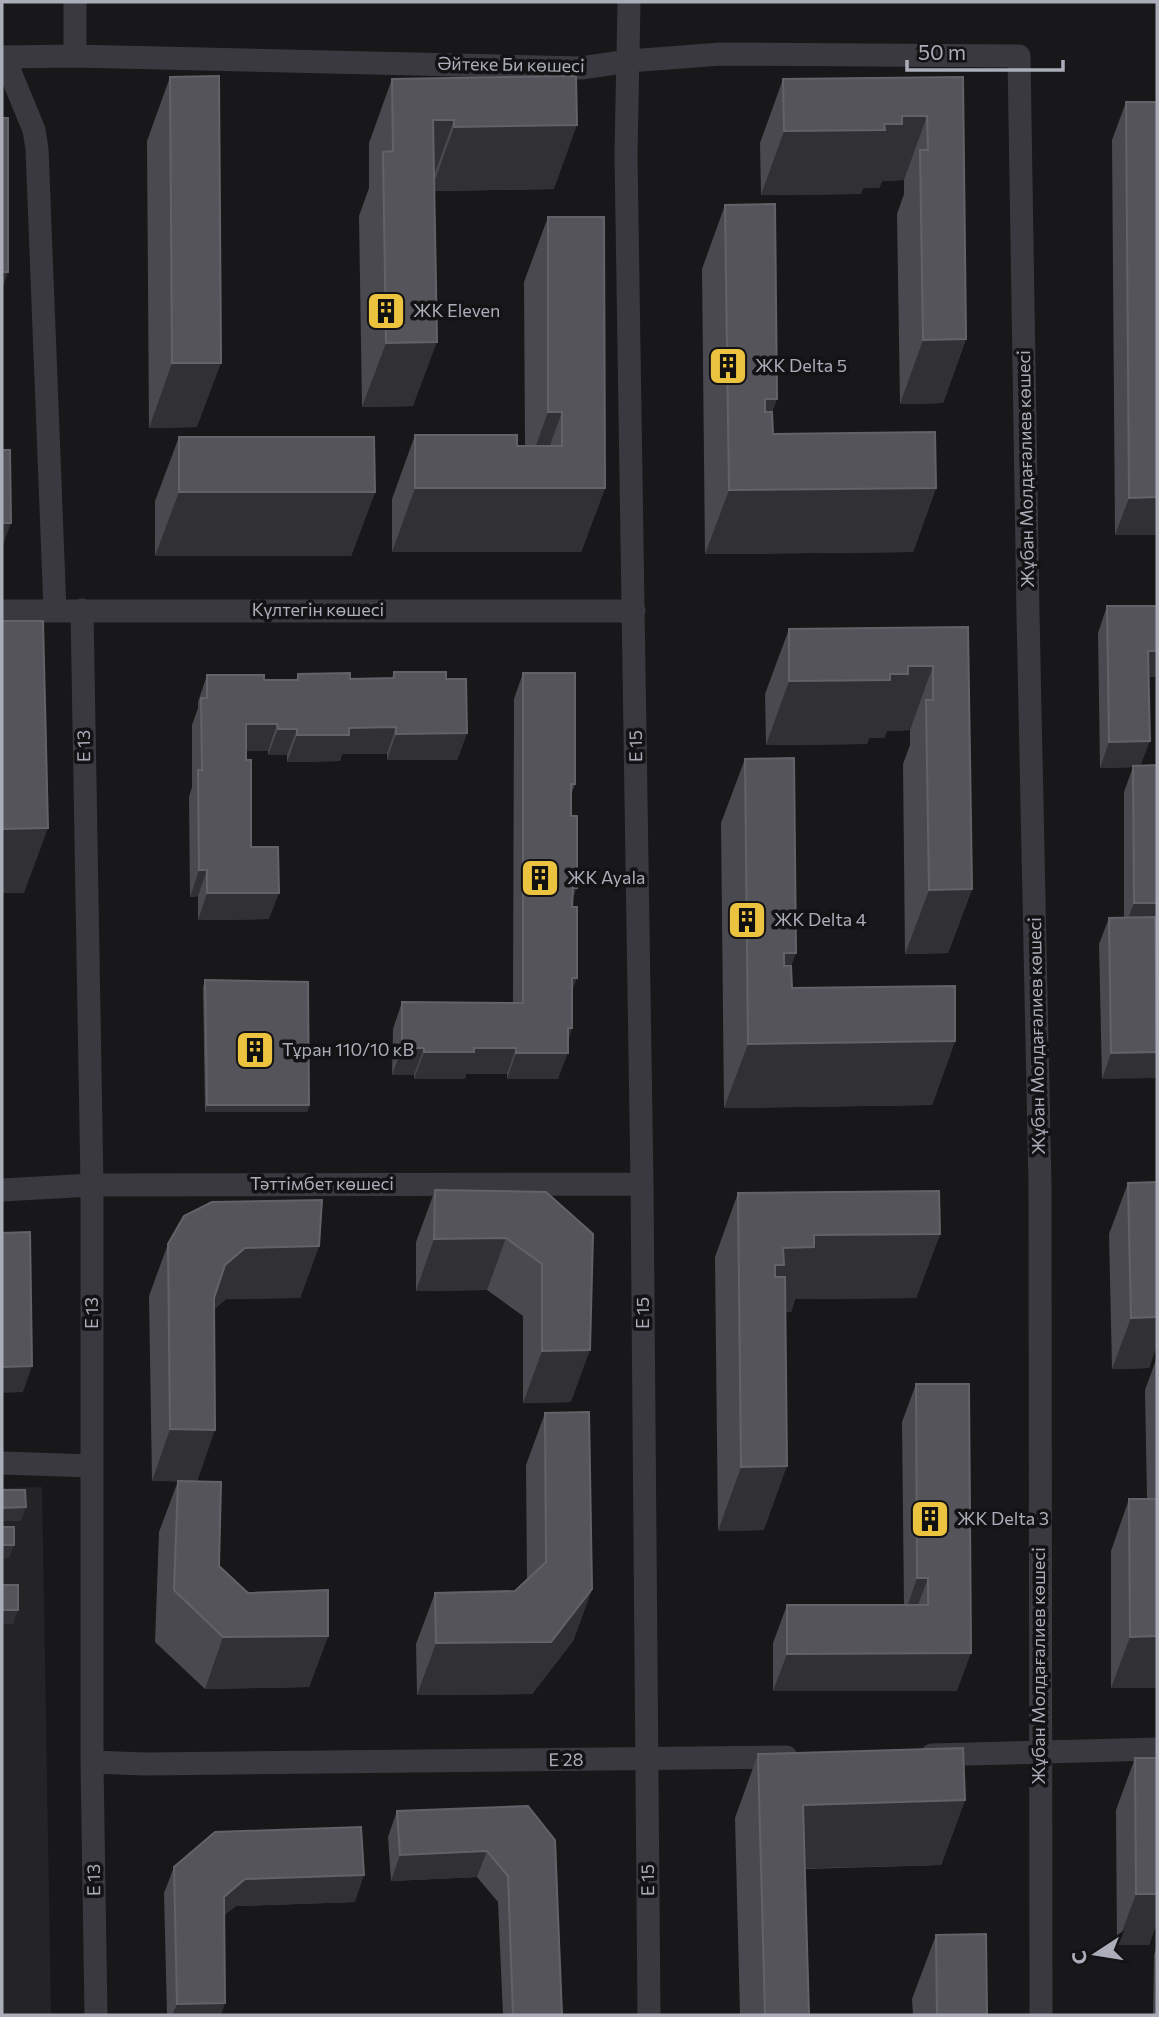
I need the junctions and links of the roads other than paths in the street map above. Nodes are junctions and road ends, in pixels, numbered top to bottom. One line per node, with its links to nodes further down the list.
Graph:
1 (75, 2): 3 (street)
2 (629, 2): 6 (street, E 15)
3 (75, 56): 5 (street, Әйтеке Би көшесі); 6 (street, Әйтеке Би көшесі)
4 (1019, 56): 6 (street, Әйтеке Би көшесі); 17 (street, Жұбан Молдағалиев көшесі)
5 (3, 57): 7 (street)
6 (629, 61): 10 (street, E 15)
7 (55, 610): 8 (street, Күлтегін көшесі); 9 (street, Күлтегін көшесі)
8 (82, 610): 10 (street, Күлтегін көшесі); 12 (street, E 13)
9 (2, 611)
10 (634, 611): 11 (street, E 15)
11 (642, 1184): 12 (street, Тәттімбет көшесі); 20 (street, E 15)
12 (92, 1185): 13 (street, Тәттімбет көшесі); 15 (street, E 13)
13 (2, 1190)
14 (2, 1463): 15 (street)
15 (92, 1466): 21 (street, E 13)
16 (1157, 1749): 17 (street)
17 (1039, 1753): 18 (street); 24 (street, Жұбан Молдағалиев көшесі)
18 (917, 1755)
19 (807, 1757): 20 (street, E 28)
20 (646, 1759): 21 (street, E 28); 23 (street, E 15)
21 (92, 1762): 22 (street, E 13)
22 (96, 2015)
23 (649, 2015)
24 (1041, 2015)

